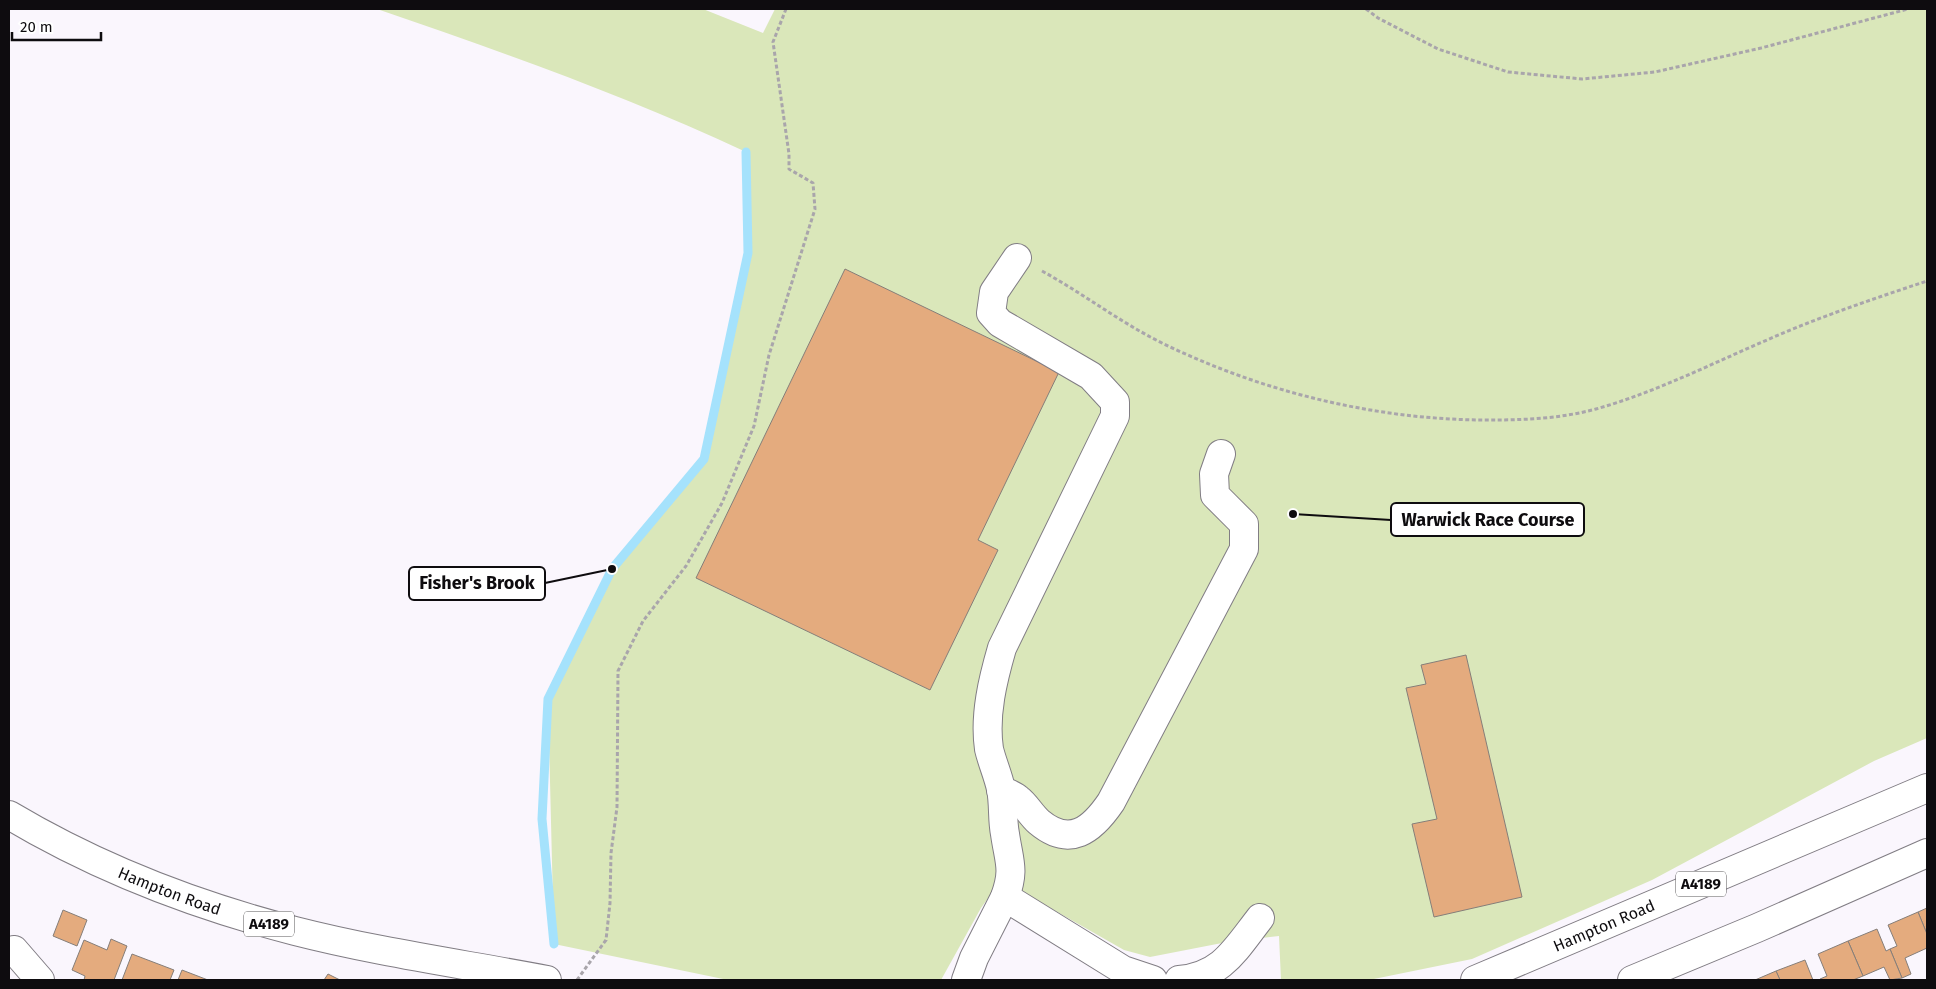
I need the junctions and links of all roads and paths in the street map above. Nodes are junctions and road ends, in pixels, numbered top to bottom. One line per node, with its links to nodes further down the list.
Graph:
1 (786, 9): 16 (path)
2 (1366, 9): 3 (path)
3 (1908, 9)
4 (1017, 258): 5 (path); 8 (main road)
5 (1927, 281)
6 (1221, 454): 8 (main road)
7 (1927, 788): 20 (main road, Hampton Road / A4189)
8 (1001, 790): 11 (main road)
9 (9, 815): 15 (main road, Hampton Road / A4189)
10 (1927, 852): 21 (main road)
11 (1005, 897): 17 (main road); 18 (main road)
12 (1260, 918): 19 (main road)
13 (14, 950): 14 (main road)
14 (40, 980)
15 (547, 980)
16 (577, 980)
17 (966, 980)
18 (1152, 980)
19 (1178, 980)
20 (1475, 980)
21 (1632, 980)

